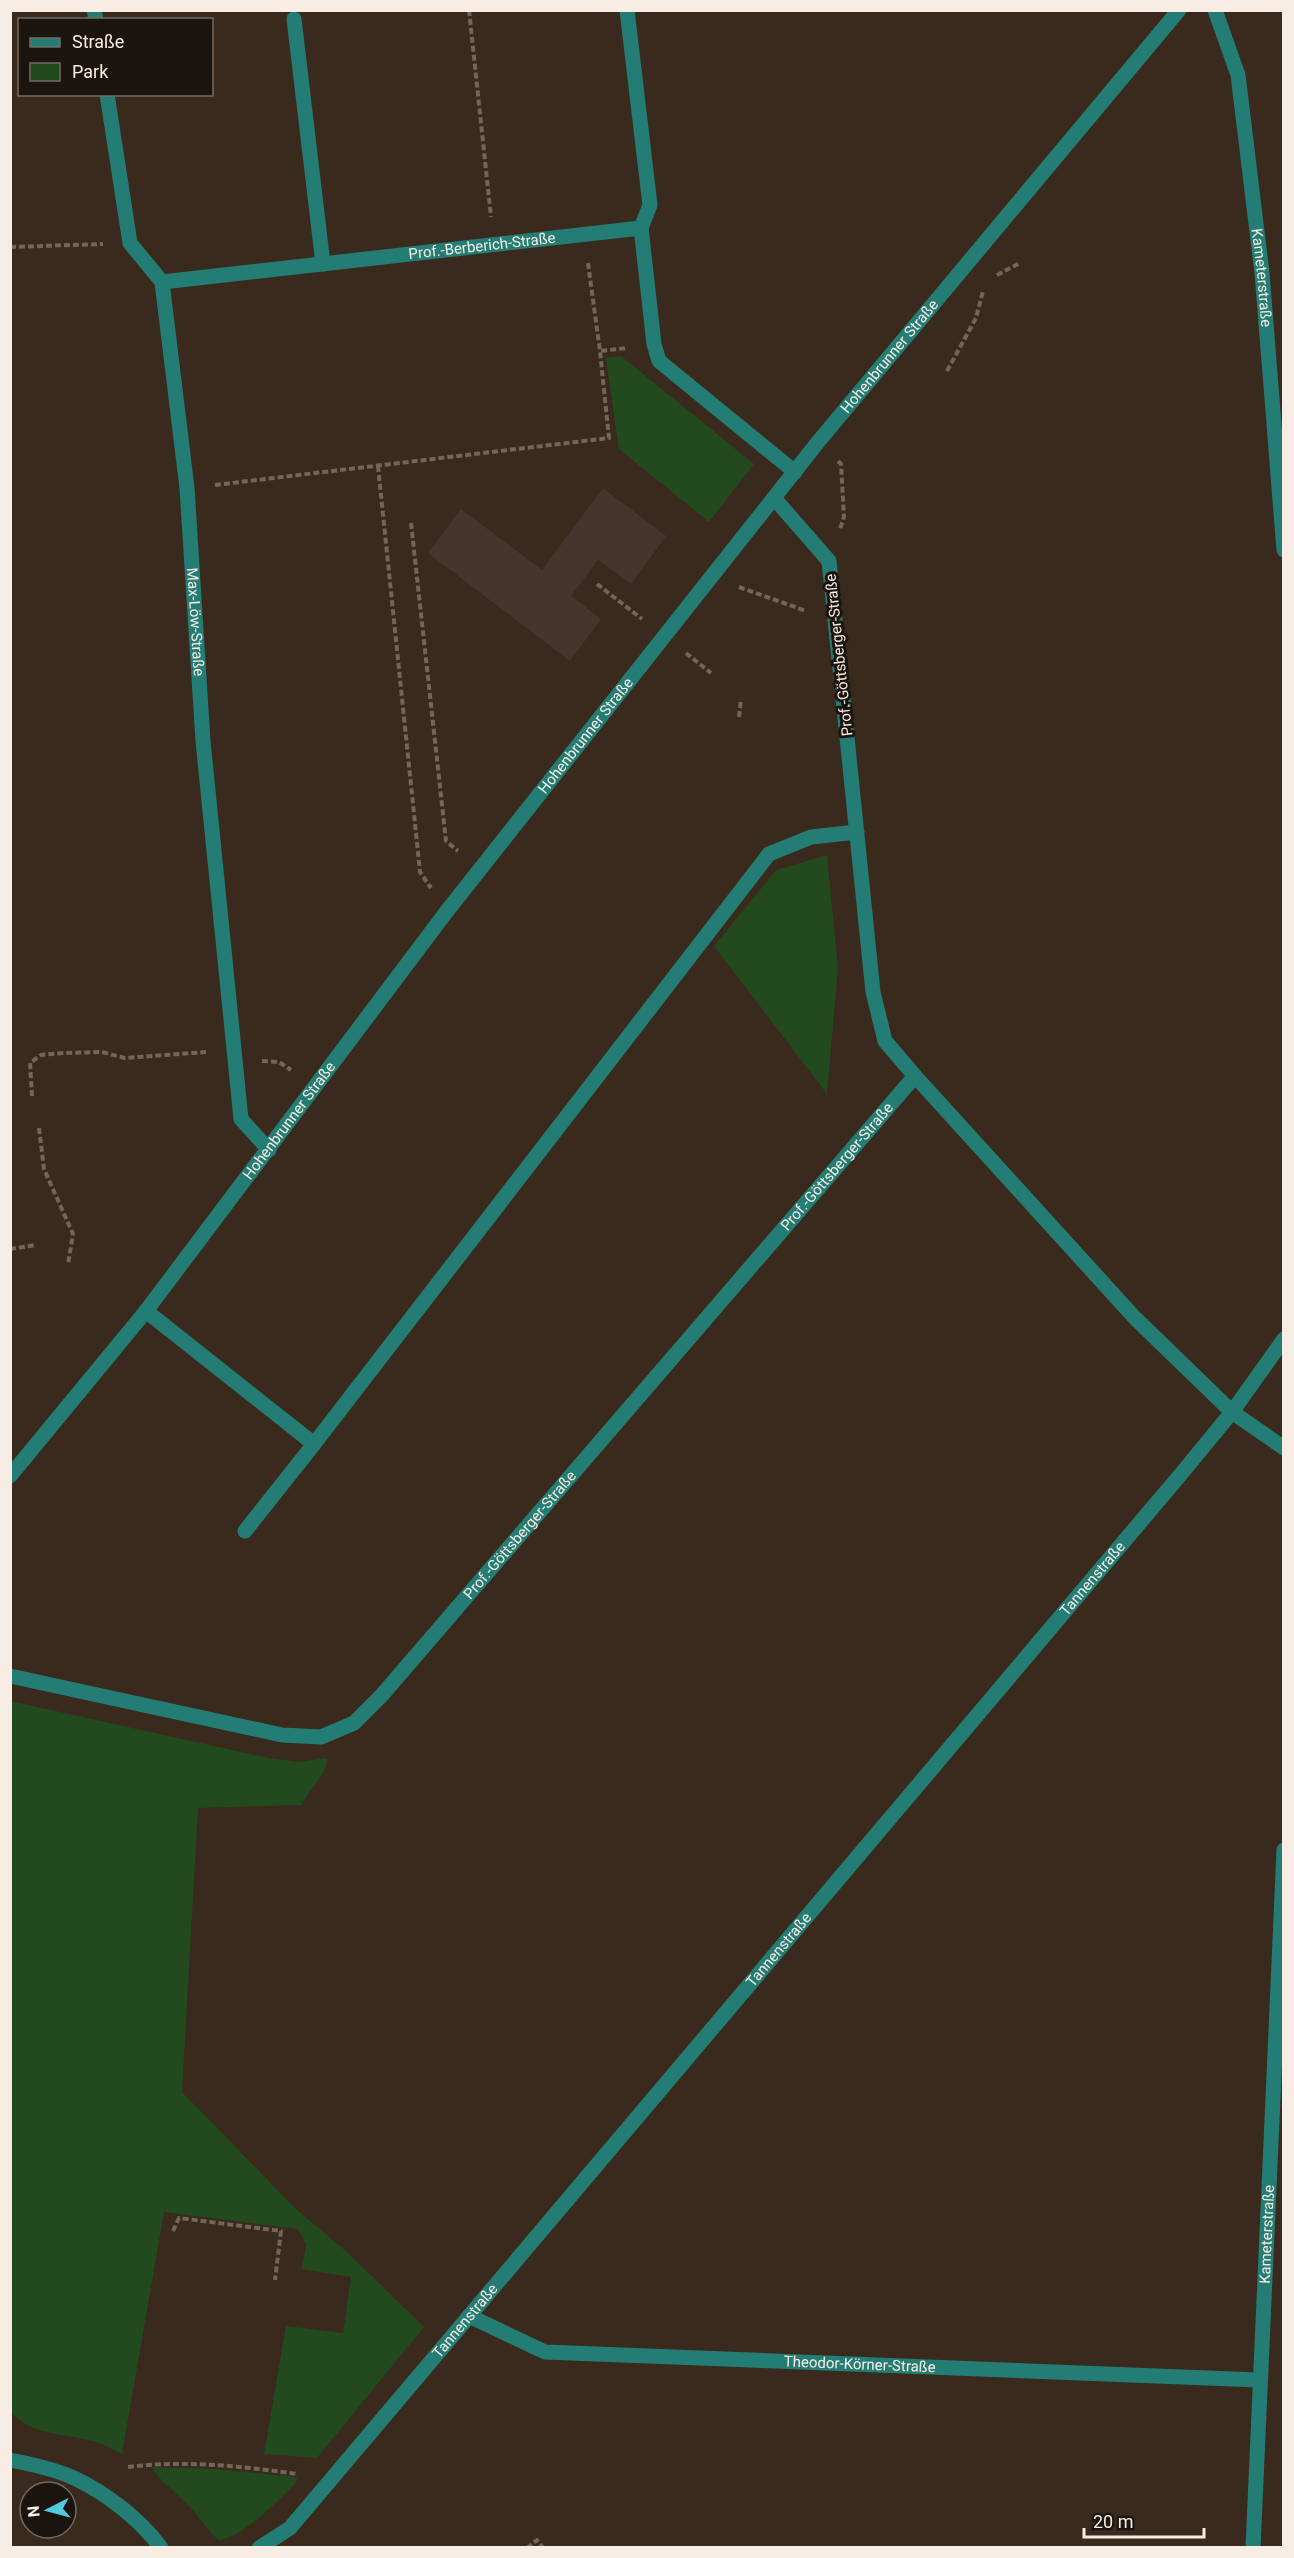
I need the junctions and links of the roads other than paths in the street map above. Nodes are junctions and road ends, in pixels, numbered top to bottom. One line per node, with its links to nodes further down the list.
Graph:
1 (627, 10): 6 (street)
2 (1179, 10): 9 (street, Hohenbrunner Straße)
3 (1215, 10): 11 (street, Kameterstraße)
4 (294, 19): 7 (street)
5 (107, 96): 8 (street)
6 (641, 228): 7 (street, Prof.-Berberich-Straße); 9 (street)
7 (323, 264): 8 (street, Prof.-Berberich-Straße)
8 (162, 282): 14 (street, Max-Löw-Straße)
9 (795, 472): 10 (street, Hohenbrunner Straße)
10 (774, 498): 12 (street, Prof.-Göttsberger-Straße); 14 (street, Hohenbrunner Straße)
11 (1284, 550)
12 (856, 832): 13 (street, Prof.-Göttsberger-Straße); 18 (street)
13 (915, 1076): 17 (street, Prof.-Göttsberger-Straße); 22 (street, Prof.-Göttsberger-Straße)
14 (269, 1150): 15 (street, Hohenbrunner Straße)
15 (146, 1311): 18 (street); 20 (street, Hohenbrunner Straße)
16 (1284, 1339): 17 (street, Tannenstraße)
17 (1232, 1412): 19 (street, Prof.-Göttsberger-Straße); 25 (street, Tannenstraße)
18 (314, 1443): 21 (street)
19 (1284, 1448)
20 (10, 1476)
21 (245, 1531)
22 (10, 1676)
23 (1284, 1850): 24 (street, Kameterstraße)
24 (1283, 1878): 26 (street, Kameterstraße)
25 (469, 2316): 26 (street, Theodor-Körner-Straße); 29 (street, Tannenstraße)
26 (1259, 2380): 30 (street, Kameterstraße)
27 (10, 2460): 28 (street)
28 (161, 2547)
29 (259, 2547)
30 (1253, 2547)

